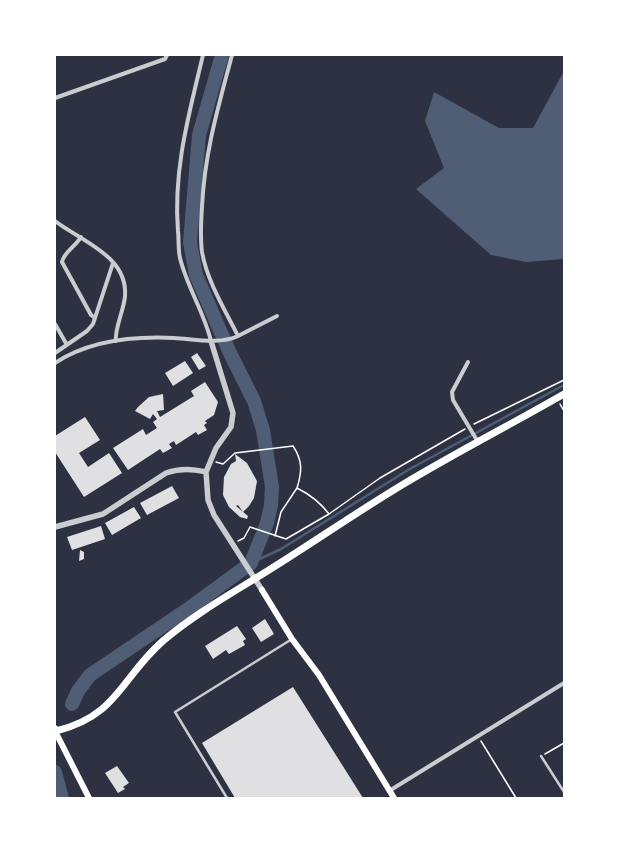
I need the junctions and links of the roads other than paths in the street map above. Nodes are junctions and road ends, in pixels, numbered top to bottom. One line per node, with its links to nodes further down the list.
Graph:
1 (167, 55): 4 (street)
2 (203, 55): 12 (street)
3 (232, 55): 11 (street)
4 (55, 98)
5 (55, 221): 6 (street)
6 (81, 237): 7 (street); 9 (street)
7 (113, 263): 9 (street); 13 (street)
8 (278, 316): 11 (street)
9 (95, 318): 14 (street)
10 (55, 324): 14 (street)
11 (236, 336): 12 (street)
12 (213, 340): 13 (street); 20 (street)
13 (116, 341): 17 (street)
14 (67, 345): 15 (street)
15 (55, 353)
16 (468, 362): 19 (street)
17 (55, 363)
18 (564, 394): 19 (main road)
19 (477, 440): 22 (main road)
20 (206, 472): 21 (street); 22 (street)
21 (55, 527)
22 (255, 578): 23 (street); 26 (main road)
23 (262, 590): 24 (main road)
24 (292, 638): 28 (main road); 31 (lane)
25 (564, 683): 28 (street)
26 (55, 730): 30 (main road)
27 (541, 756): 29 (lane)
28 (389, 790): 32 (main road)
29 (564, 792)
30 (89, 798)
31 (228, 798)
32 (394, 798)

